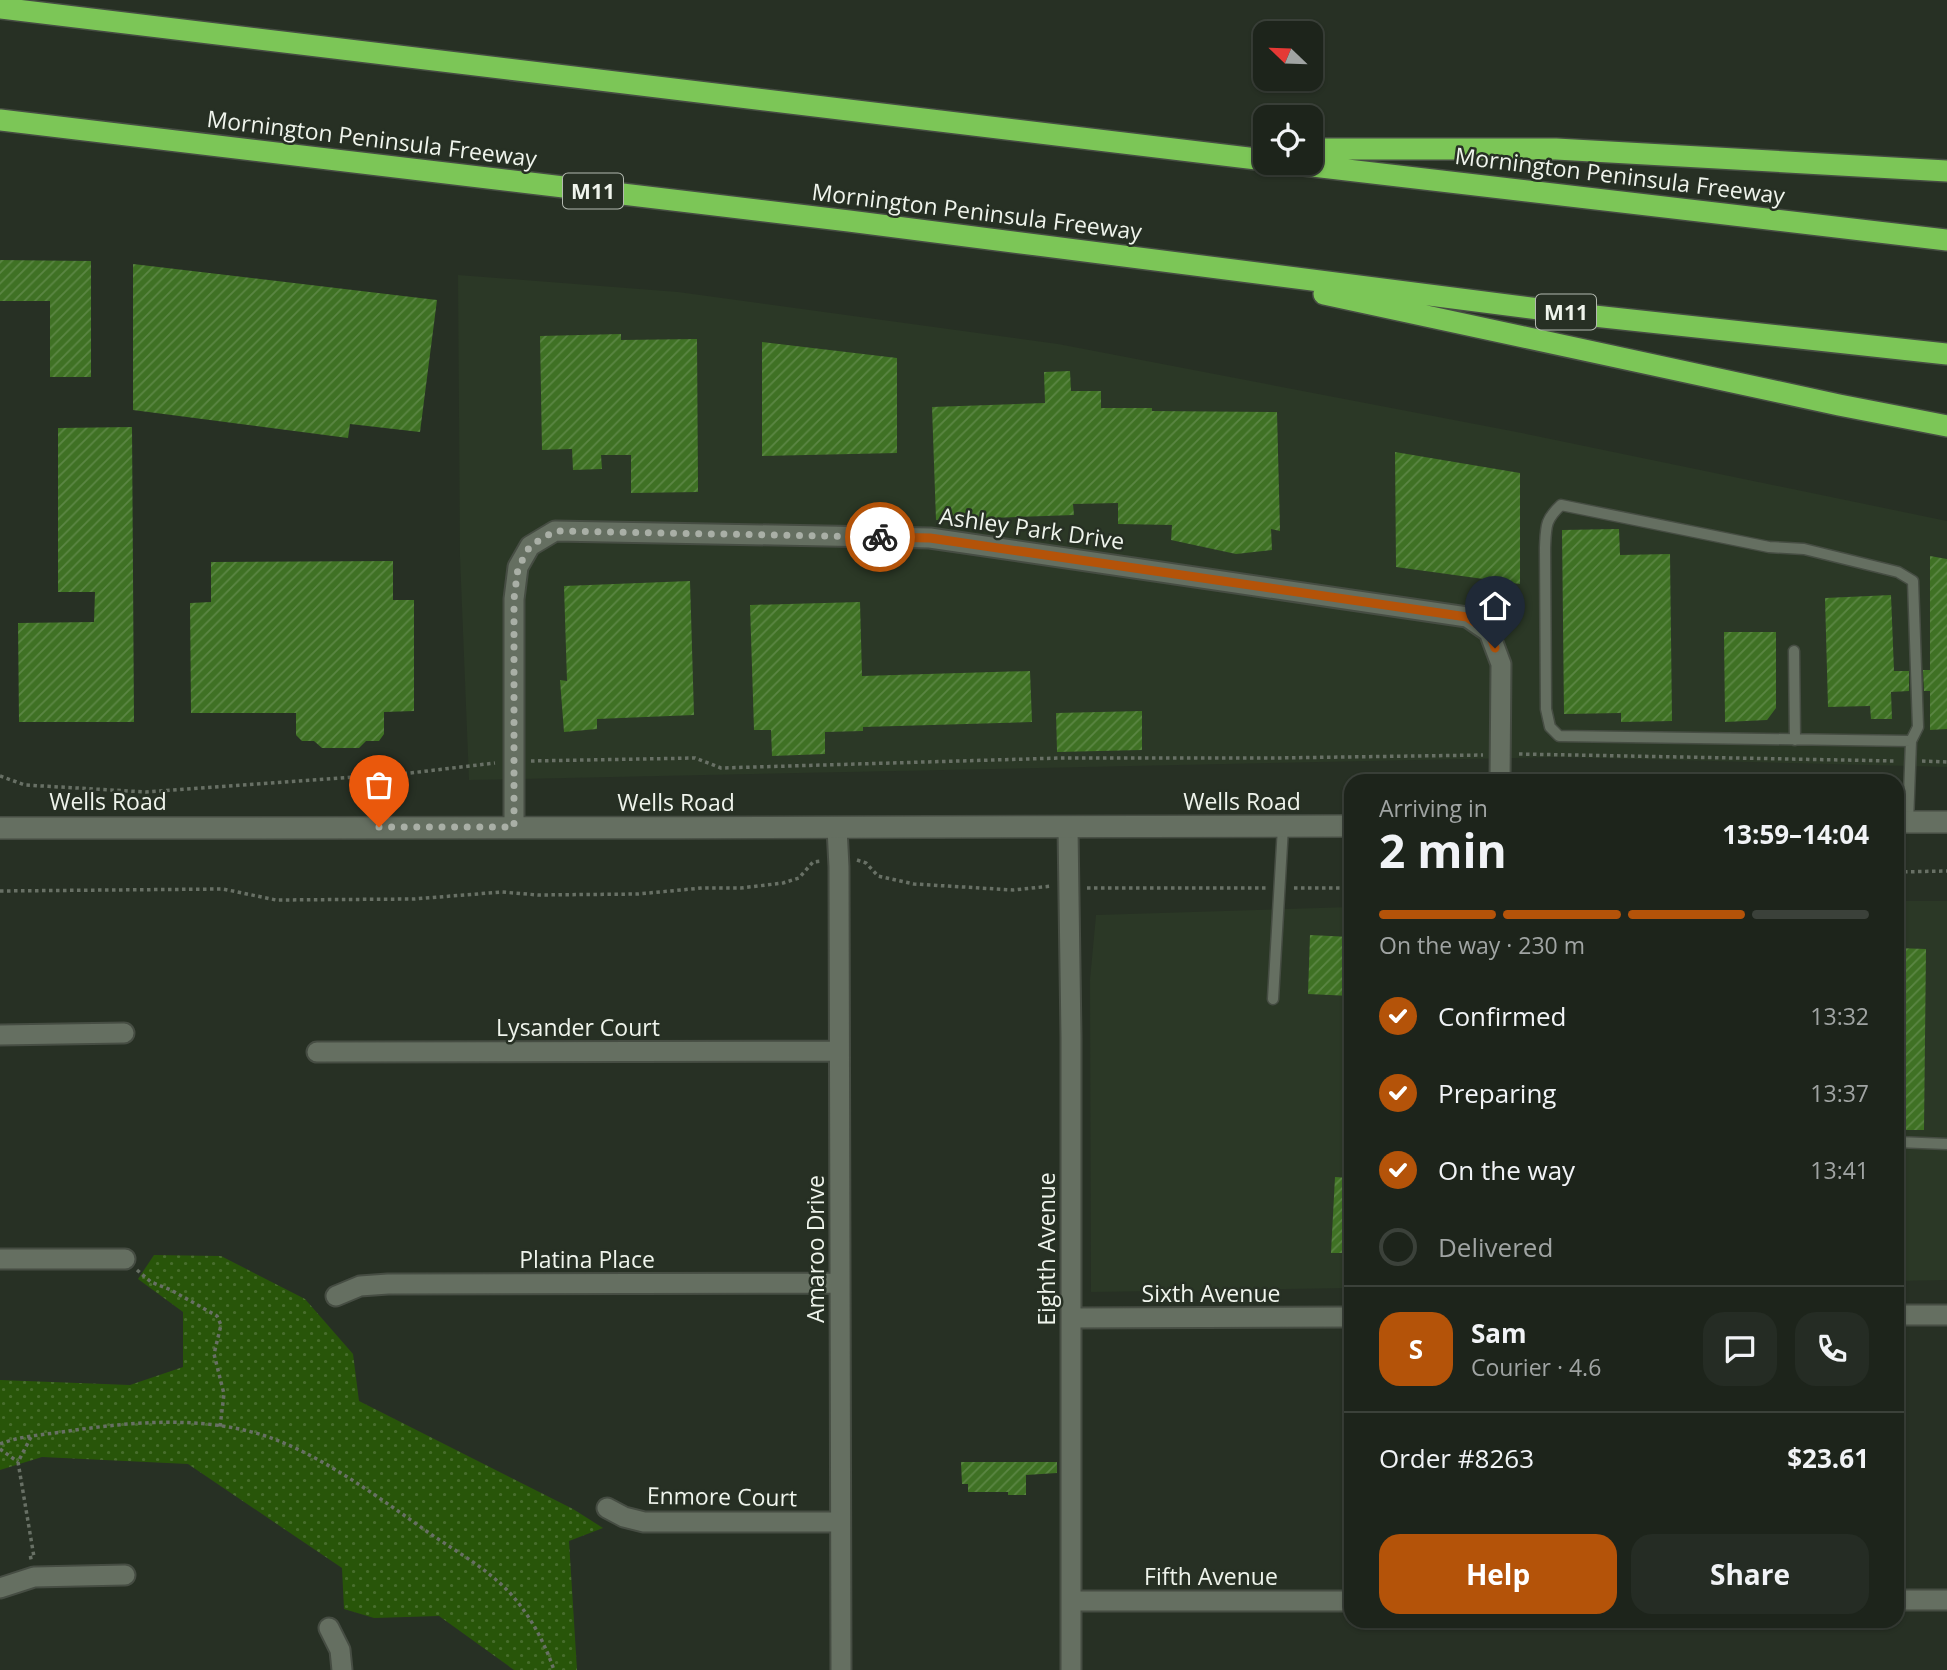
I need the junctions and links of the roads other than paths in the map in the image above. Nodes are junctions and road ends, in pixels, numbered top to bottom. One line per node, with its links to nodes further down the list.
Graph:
1 (0, 8): 3 (highway)
2 (0, 120): 10 (highway, Mornington Peninsula Freeway / M11)
3 (1172, 149): 4 (highway); 6 (highway)
4 (1253, 149)
5 (1323, 149): 8 (highway)
6 (1253, 159)
7 (1323, 167): 9 (highway, Mornington Peninsula Freeway)
8 (1947, 171)
9 (1947, 240)
10 (1185, 264): 11 (highway, Mornington Peninsula Freeway / M11); 12 (highway)
11 (1947, 354)
12 (1947, 426)
13 (1794, 650): 14 (lane)
14 (1795, 740): 15 (lane); 15 (lane)
15 (1911, 741): 17 (lane)
16 (1500, 774): 21 (street, Ashley Park Drive)
17 (1904, 807)
18 (1904, 822): 19 (main road)
19 (1947, 822)
20 (1344, 826): 22 (main road, Wells Road)
21 (514, 827): 23 (main road, Wells Road); 24 (main road, Wells Road)
22 (1283, 827): 25 (main road, Wells Road); 26 (lane)
23 (0, 828)
24 (837, 828): 25 (main road, Wells Road); 29 (street, Amaroo Drive)
25 (1068, 828): 40 (street, Eighth Avenue)
26 (1273, 999)
27 (124, 1033): 28 (street)
28 (0, 1035)
29 (838, 1051): 30 (street, Lysander Court); 35 (street, Amaroo Drive)
30 (317, 1052)
31 (1904, 1142): 32 (lane)
32 (1947, 1144)
33 (0, 1259): 34 (street)
34 (125, 1259)
35 (840, 1283): 36 (street, Platina Place); 42 (street, Amaroo Drive)
36 (337, 1296)
37 (1904, 1315): 38 (street)
38 (1947, 1315)
39 (1344, 1317): 40 (street, Sixth Avenue)
40 (1071, 1318): 47 (street, Eighth Avenue)
41 (607, 1507): 42 (street, Enmore Court)
42 (839, 1522): 51 (street, Amaroo Drive)
43 (125, 1574): 44 (street)
44 (0, 1588)
45 (1904, 1600): 46 (street)
46 (1947, 1600)
47 (1070, 1601): 48 (street, Fifth Avenue); 52 (street, Eighth Avenue)
48 (1344, 1601)
49 (329, 1628): 50 (street)
50 (342, 1670)
51 (841, 1670)
52 (1071, 1670)

